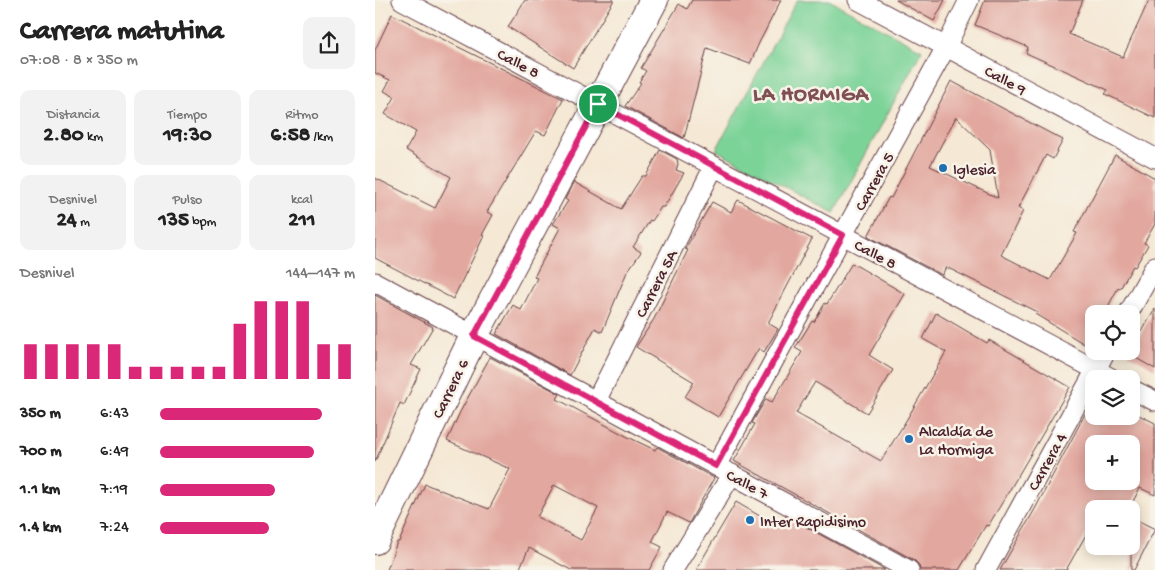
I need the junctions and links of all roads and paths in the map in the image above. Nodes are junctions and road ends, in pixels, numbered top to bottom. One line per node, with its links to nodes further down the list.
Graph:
1 (401, 0): 6 (street, Calle 8)
2 (654, 0): 6 (main road, Carrera 6)
3 (858, 0): 5 (street, Calle 9)
4 (969, 0): 5 (street, Carrera 5)
5 (946, 47): 7 (street, Calle 9); 9 (street, Carrera 5)
6 (598, 104): 8 (street, Calle 8); 13 (main road, Carrera 6)
7 (1155, 158)
8 (714, 166): 9 (street, Calle 8); 18 (street, Carrera 5A)
9 (843, 235): 15 (street, Calle 8); 20 (street, Carrera 5)
10 (1155, 266): 12 (street)
11 (375, 282): 13 (street, Calle 7)
12 (1133, 305)
13 (474, 336): 18 (street, Calle 7); 21 (main road, Carrera 6)
14 (1101, 360): 15 (street, Carrera 4)
15 (1096, 370)
16 (1085, 390): 24 (street, Carrera 4)
17 (1140, 394): 19 (street)
18 (596, 401): 20 (street, Calle 7)
19 (1155, 401)
20 (724, 470): 22 (street, Carrera 5); 23 (street, Calle 7)
21 (375, 540)
22 (673, 570)
23 (909, 570)
24 (986, 570)

